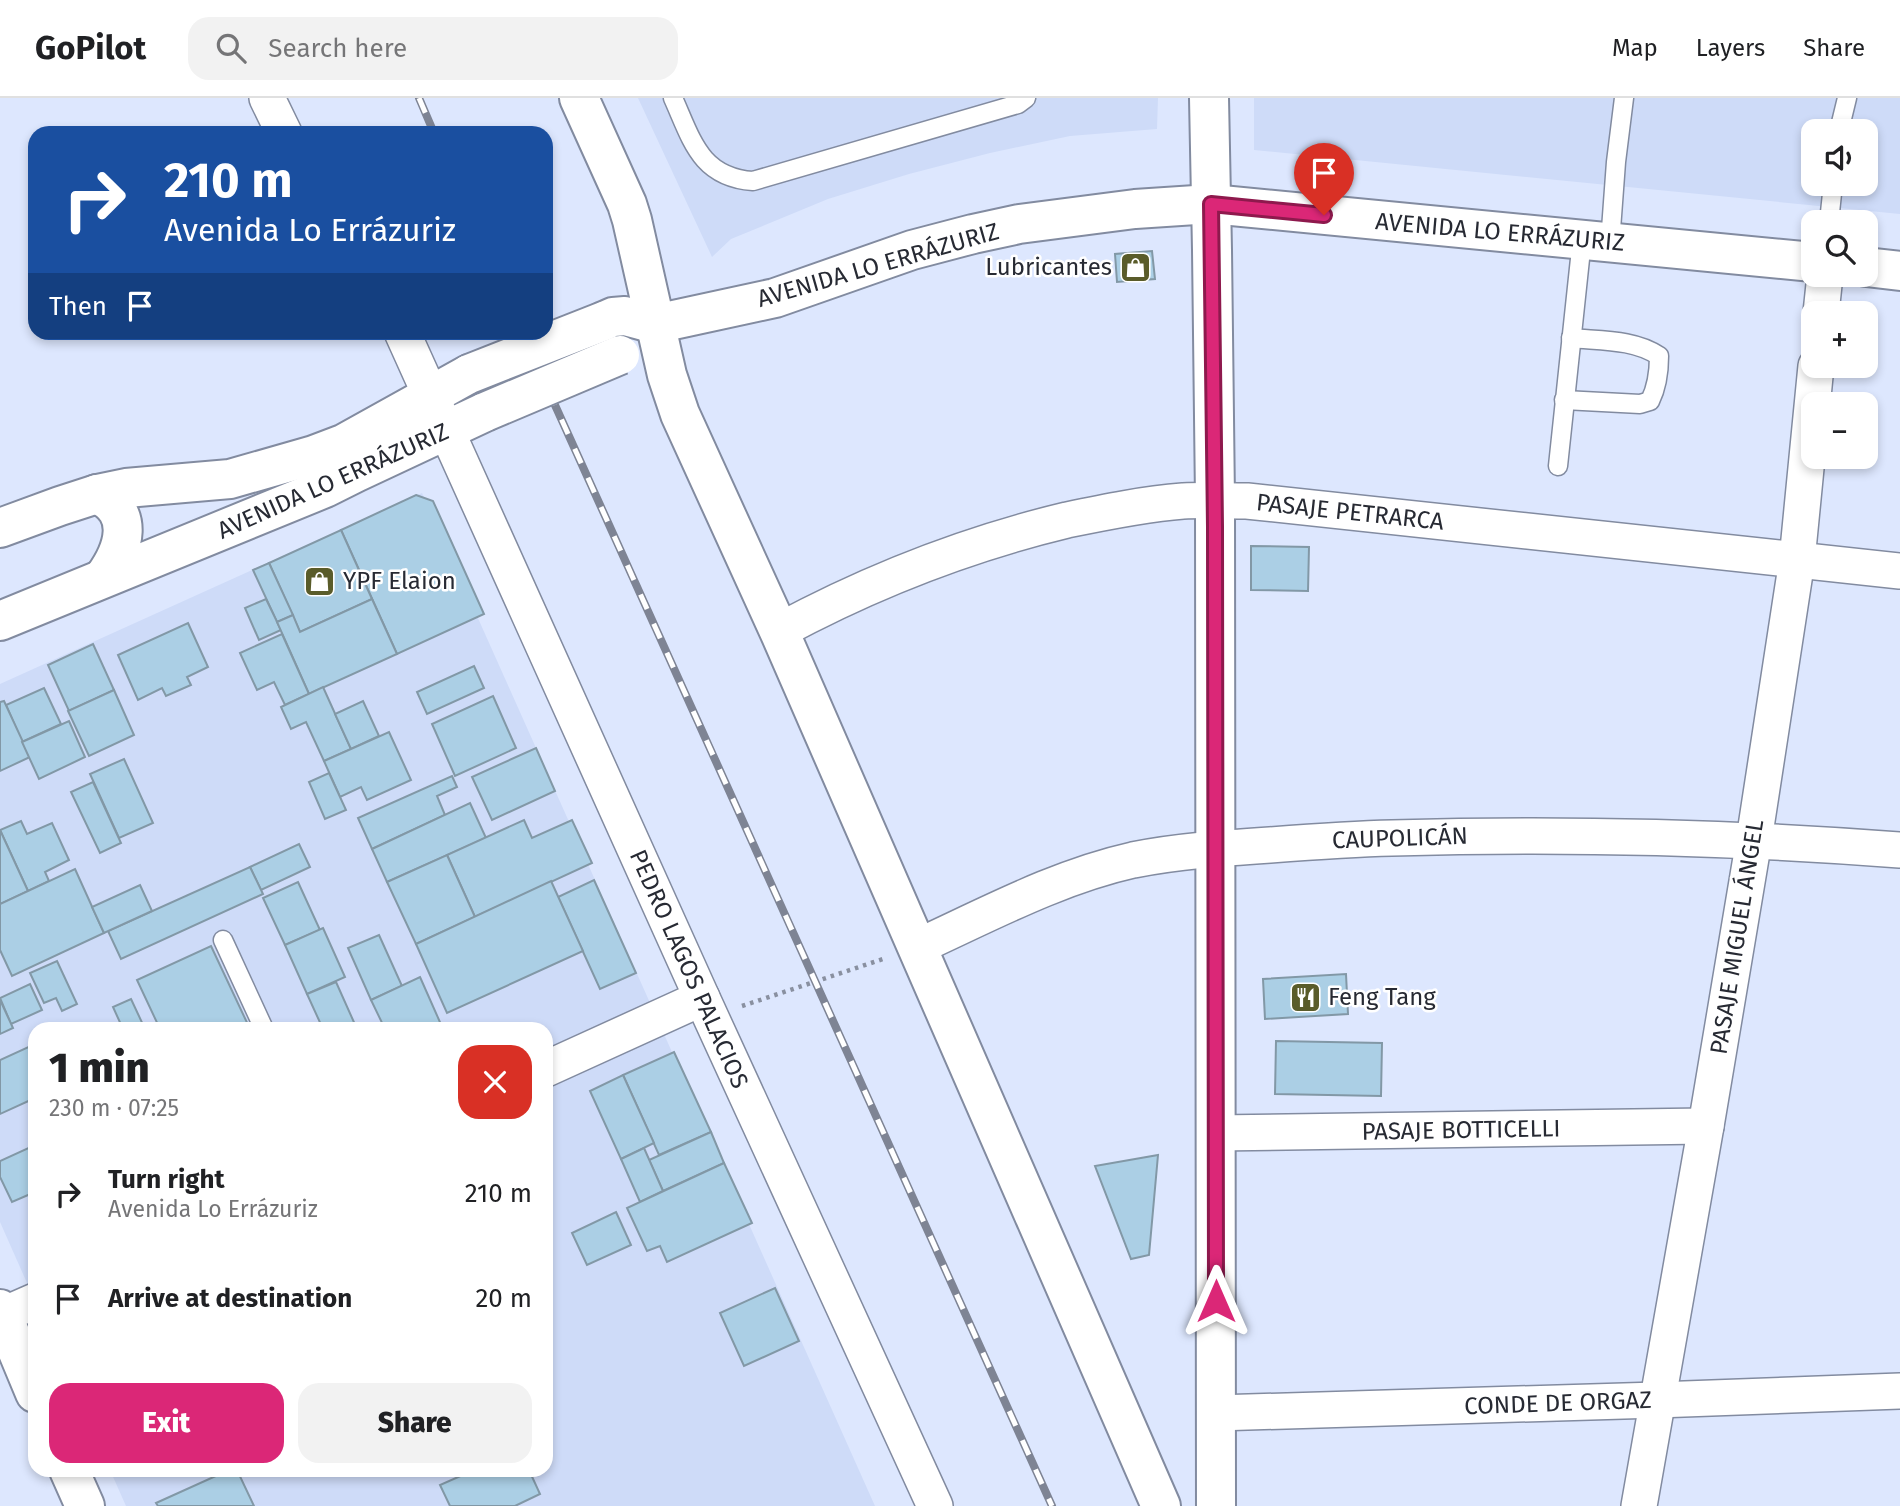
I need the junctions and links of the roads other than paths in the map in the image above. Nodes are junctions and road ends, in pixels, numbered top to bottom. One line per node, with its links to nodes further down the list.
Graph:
1 (267, 98): 9 (street)
2 (579, 98): 15 (main road)
3 (673, 98): 4 (lane)
4 (1026, 98)
5 (1209, 98): 10 (main road)
6 (1624, 98): 11 (lane)
7 (1847, 98): 8 (lane)
8 (1842, 119)
9 (281, 126)
10 (1211, 204): 11 (main road, AVENIDA LO ERRÁZURIZ); 15 (main road, AVENIDA LO ERRÁZURIZ); 24 (main road)
11 (1596, 241): 12 (main road, AVENIDA LO ERRÁZURIZ); 16 (lane)
12 (1801, 261)
13 (1878, 268): 14 (main road)
14 (1900, 271)
15 (655, 324): 19 (main road, AVENIDA LO ERRÁZURIZ, bridge); 21 (main road, AVENIDA LO ERRÁZURIZ, bridge); 30 (main road)
16 (1571, 338): 20 (lane); 20 (lane)
17 (406, 340): 19 (street, PEDRO LAGOS PALACIOS)
18 (1815, 378): 26 (street, PASAJE MIGUEL ÁNGEL)
19 (431, 395): 21 (street, PEDRO LAGOS PALACIOS); 23 (main road, AVENIDA LO ERRÁZURIZ)
20 (1564, 400): 22 (lane)
21 (446, 430): 28 (main road, AVENIDA LO ERRÁZURIZ); 36 (street, PEDRO LAGOS PALACIOS)
22 (1558, 466)
23 (97, 494): 25 (main road, AVENIDA LO ERRÁZURIZ); 28 (main road)
24 (1215, 500): 26 (street, PASAJE PETRARCA); 30 (street, PASAJE PETRARCA); 32 (main road)
25 (0, 528)
26 (1797, 560): 27 (street, PASAJE PETRARCA); 31 (street, PASAJE MIGUEL ÁNGEL)
27 (1900, 572)
28 (104, 577): 29 (main road, AVENIDA LO ERRÁZURIZ)
29 (0, 621)
30 (779, 631): 35 (main road)
31 (1754, 840): 32 (street, CAUPOLICÁN); 33 (street, CAUPOLICÁN); 39 (street, PASAJE MIGUEL ÁNGEL)
32 (1216, 848): 35 (street, CAUPOLICÁN); 40 (main road)
33 (1900, 850)
34 (223, 940): 37 (lane)
35 (917, 947): 49 (main road)
36 (706, 1007): 38 (street); 48 (street, PEDRO LAGOS PALACIOS)
37 (261, 1022)
38 (553, 1066)
39 (1706, 1126): 40 (street, PASAJE BOTTICELLI); 44 (street, PASAJE MIGUEL ÁNGEL)
40 (1215, 1133): 45 (main road)
41 (13, 1308): 42 (main road)
42 (28, 1366)
43 (1900, 1391): 44 (street, CONDE DE ORGAZ)
44 (1657, 1400): 45 (street, CONDE DE ORGAZ); 51 (street, PASAJE MIGUEL ÁNGEL)
45 (1216, 1413): 50 (main road)
46 (72, 1477): 47 (main road)
47 (85, 1506)
48 (935, 1506)
49 (1161, 1506)
50 (1216, 1506)
51 (1640, 1506)

